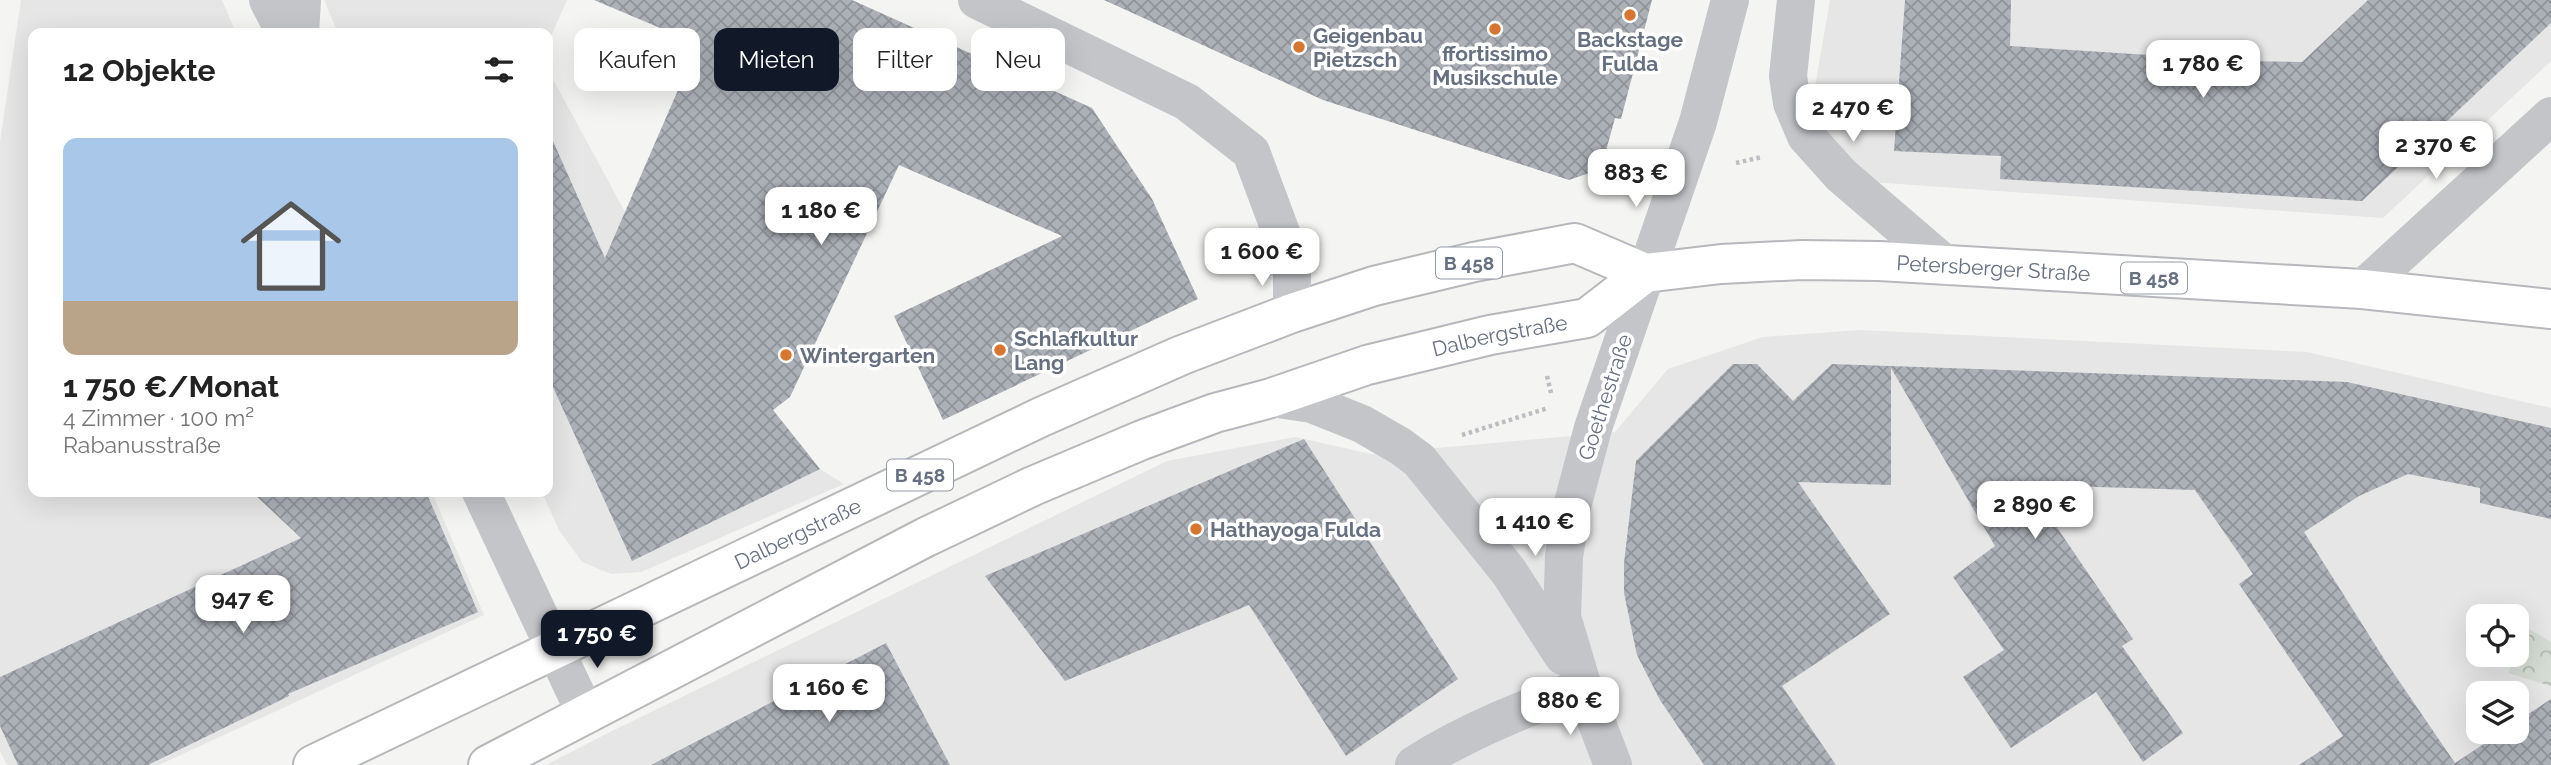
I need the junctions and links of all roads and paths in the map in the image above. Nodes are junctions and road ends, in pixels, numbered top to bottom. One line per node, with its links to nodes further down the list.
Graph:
1 (268, 0): 6 (street)
2 (302, 0): 7 (street)
3 (977, 0): 13 (street)
4 (1730, 0): 10 (street, Goethestraße)
5 (1796, 0): 9 (street)
6 (282, 28)
7 (300, 28)
8 (2551, 116): 11 (street)
9 (1947, 266): 10 (main road, Petersberger Straße / B 458); 11 (main road, Petersberger Straße / B 458)
10 (1645, 273): 13 (main road, Dalbergstraße / B 458); 14 (main road, Dalbergstraße / B 458); 19 (street, Goethestraße)
11 (2362, 289): 12 (main road, Petersberger Straße / B 458)
12 (2551, 309)
13 (1292, 313): 18 (main road, Dalbergstraße / B 458)
14 (1271, 398): 19 (street, Goethestraße); 20 (main road, Dalbergstraße / B 458)
15 (1553, 407): 16 (path)
16 (1451, 438)
17 (483, 497): 18 (street)
18 (555, 650): 20 (street); 21 (main road, Dalbergstraße / B 458)
19 (1583, 687): 23 (street); 24 (street, Goethestraße)
20 (586, 715): 22 (main road, Dalbergstraße / B 458)
21 (313, 765)
22 (488, 765)
23 (1414, 765)
24 (1614, 765)

